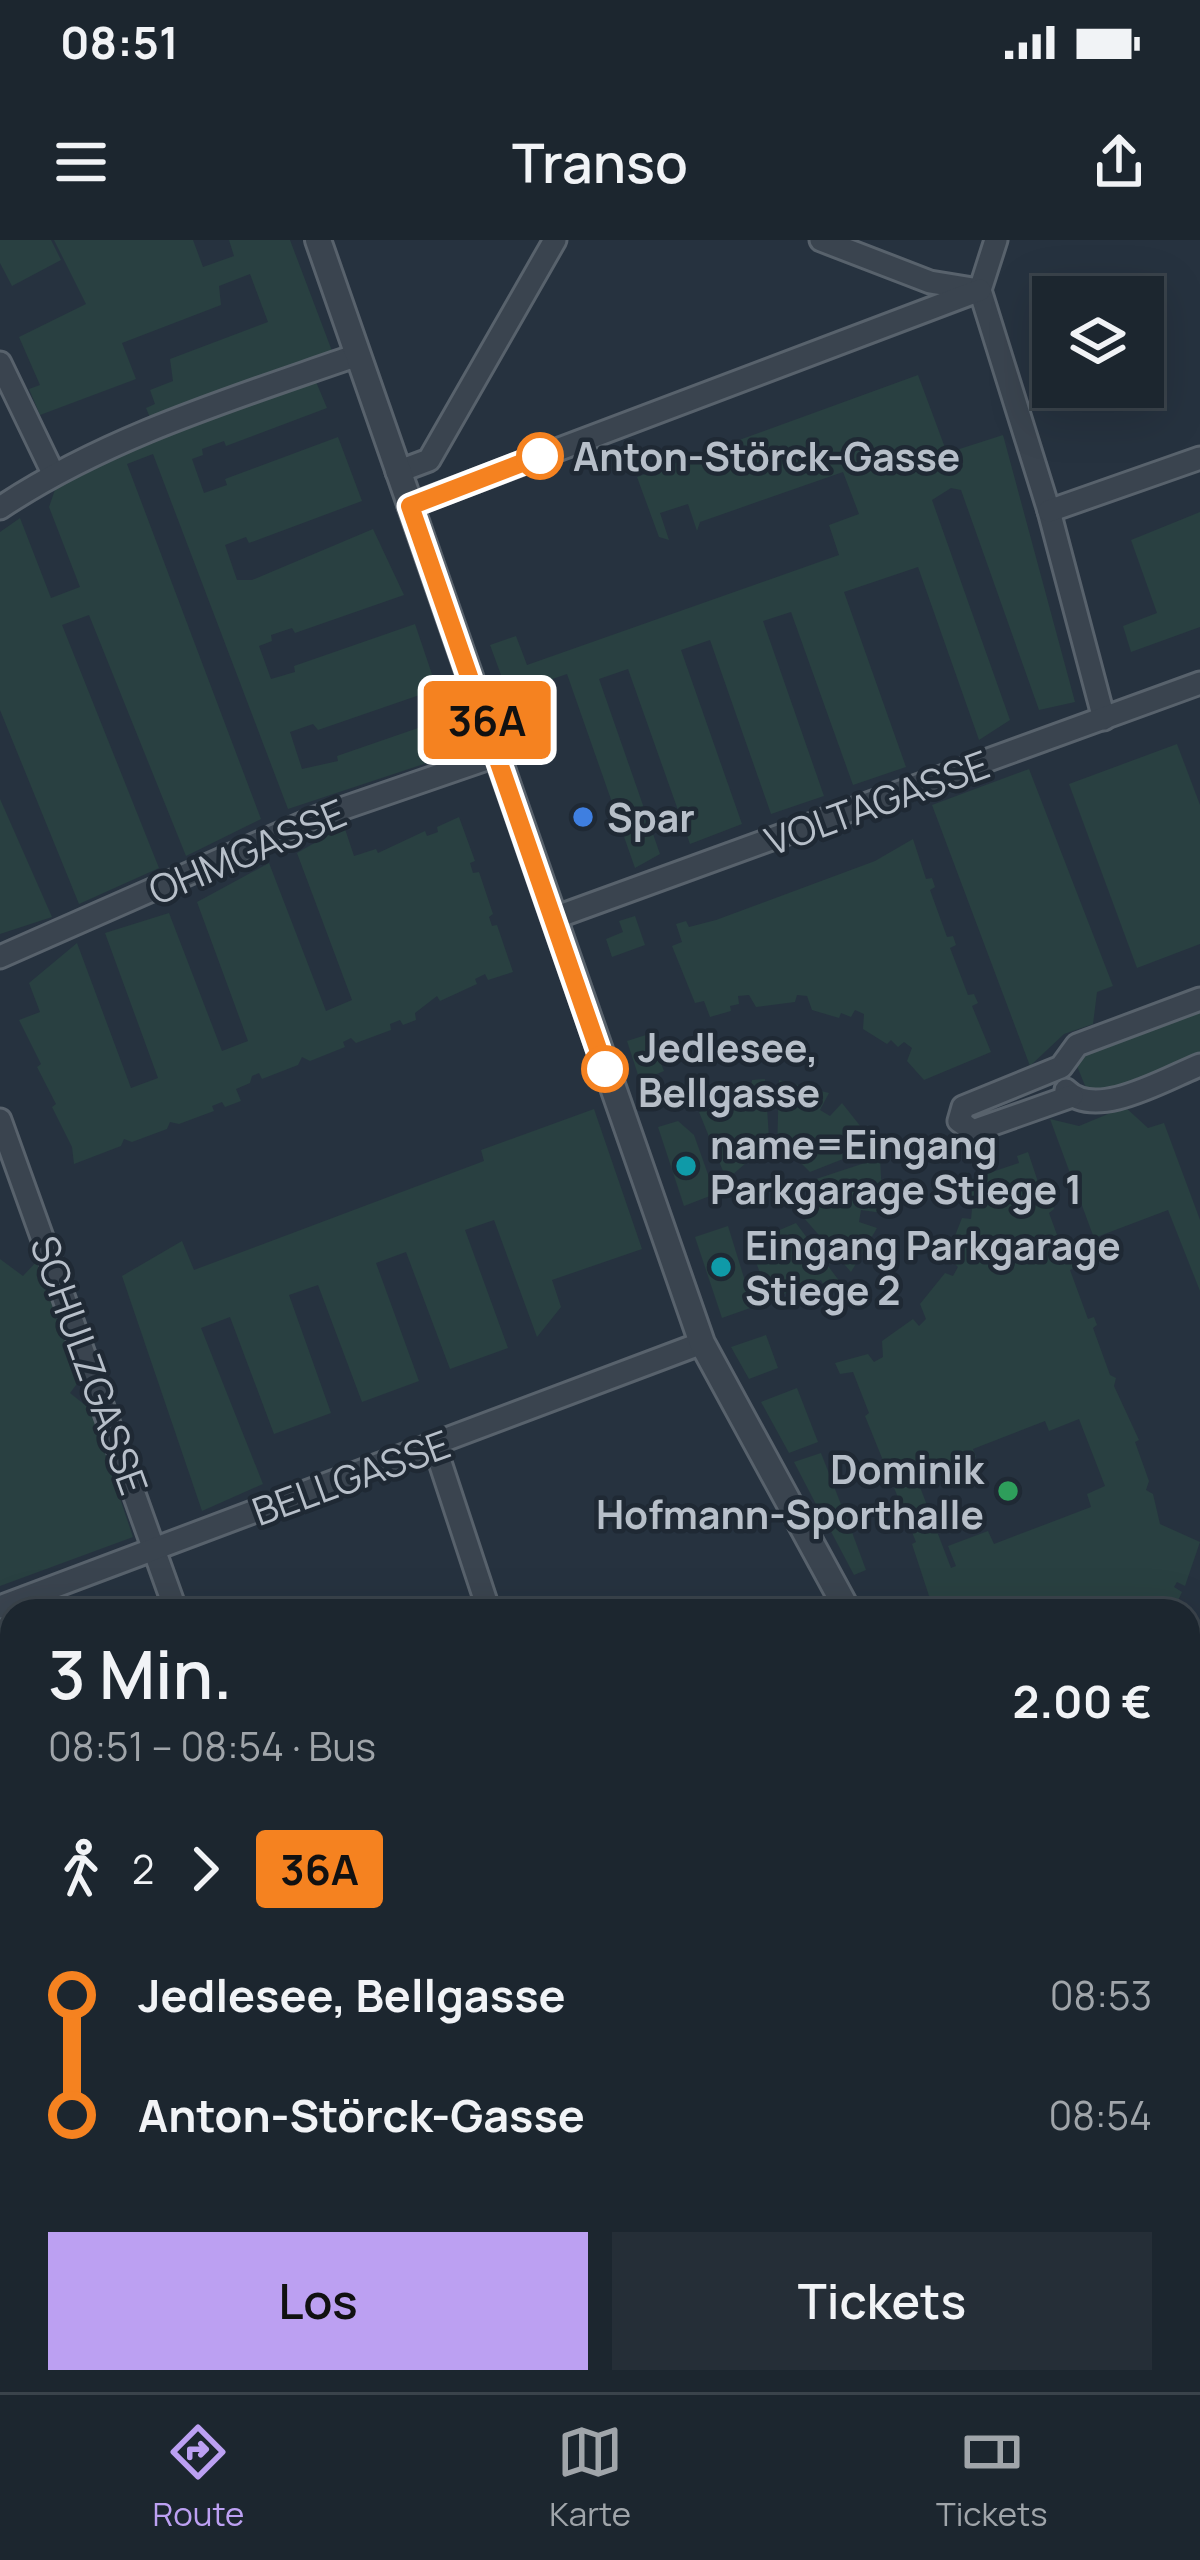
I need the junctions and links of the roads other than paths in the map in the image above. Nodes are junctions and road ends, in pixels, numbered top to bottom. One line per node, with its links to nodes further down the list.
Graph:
1 (318, 240): 6 (street)
2 (555, 240): 9 (street)
3 (821, 240): 5 (street)
4 (997, 240): 5 (street)
5 (980, 290): 11 (street); 13 (street)
6 (357, 355): 9 (street); 10 (street)
7 (0, 363): 10 (street)
8 (1200, 458): 13 (street)
9 (397, 472): 11 (street)
10 (53, 473): 12 (street)
11 (410, 506): 16 (street)
12 (0, 508)
13 (1049, 511): 15 (street)
14 (1200, 683): 15 (street, VOLTAGASSE)
15 (1105, 719): 17 (street, VOLTAGASSE)
16 (498, 755): 17 (street); 18 (street, OHMGASSE)
17 (554, 918): 24 (street)
18 (0, 957)
19 (1200, 1000): 21 (street)
20 (1200, 1065): 22 (street)
21 (1061, 1066): 22 (street); 22 (street)
22 (1072, 1096)
23 (0, 1120): 26 (street, SCHULZGASSE)
24 (702, 1343): 25 (street, BELLGASSE); 30 (street)
25 (435, 1447): 26 (street, BELLGASSE); 29 (street)
26 (155, 1548): 27 (street, BELLGASSE); 28 (street, SCHULZGASSE)
27 (21, 1599)
28 (172, 1599)
29 (485, 1599)
30 (841, 1599)

